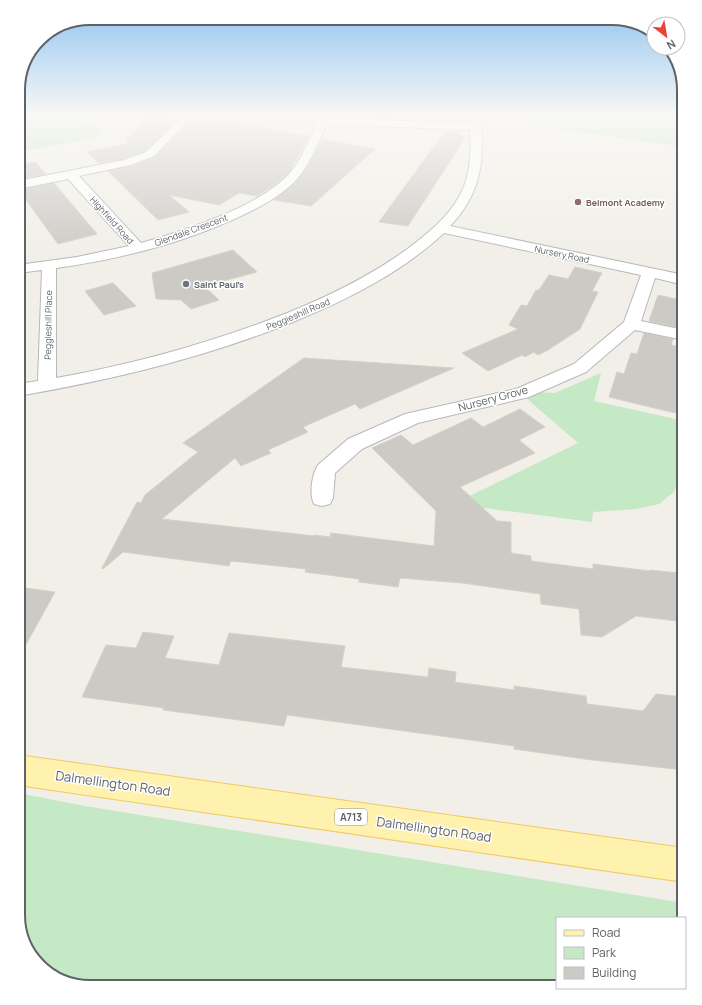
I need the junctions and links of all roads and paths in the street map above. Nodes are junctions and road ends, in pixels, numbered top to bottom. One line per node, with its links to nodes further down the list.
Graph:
1 (127, 163): 4 (street)
2 (302, 163): 7 (street, Glendale Crescent)
3 (475, 163): 6 (street, Peggieshill Road)
4 (71, 175): 5 (street); 7 (street, Highfield Road)
5 (25, 184)
6 (441, 228): 10 (street, Nursery Road); 14 (street, Peggieshill Road)
7 (138, 248): 8 (street, Glendale Crescent)
8 (49, 265): 9 (street, Glendale Crescent); 14 (street, Peggieshill Place)
9 (25, 268)
10 (649, 273): 11 (street, Nursery Road); 12 (street)
11 (677, 279)
12 (632, 324): 13 (street); 16 (street, Nursery Grove)
13 (677, 334)
14 (47, 385): 15 (street, Peggieshill Road)
15 (25, 389)
16 (322, 498)
17 (25, 771): 18 (main road, Dalmellington Road / A713)
18 (677, 864)

